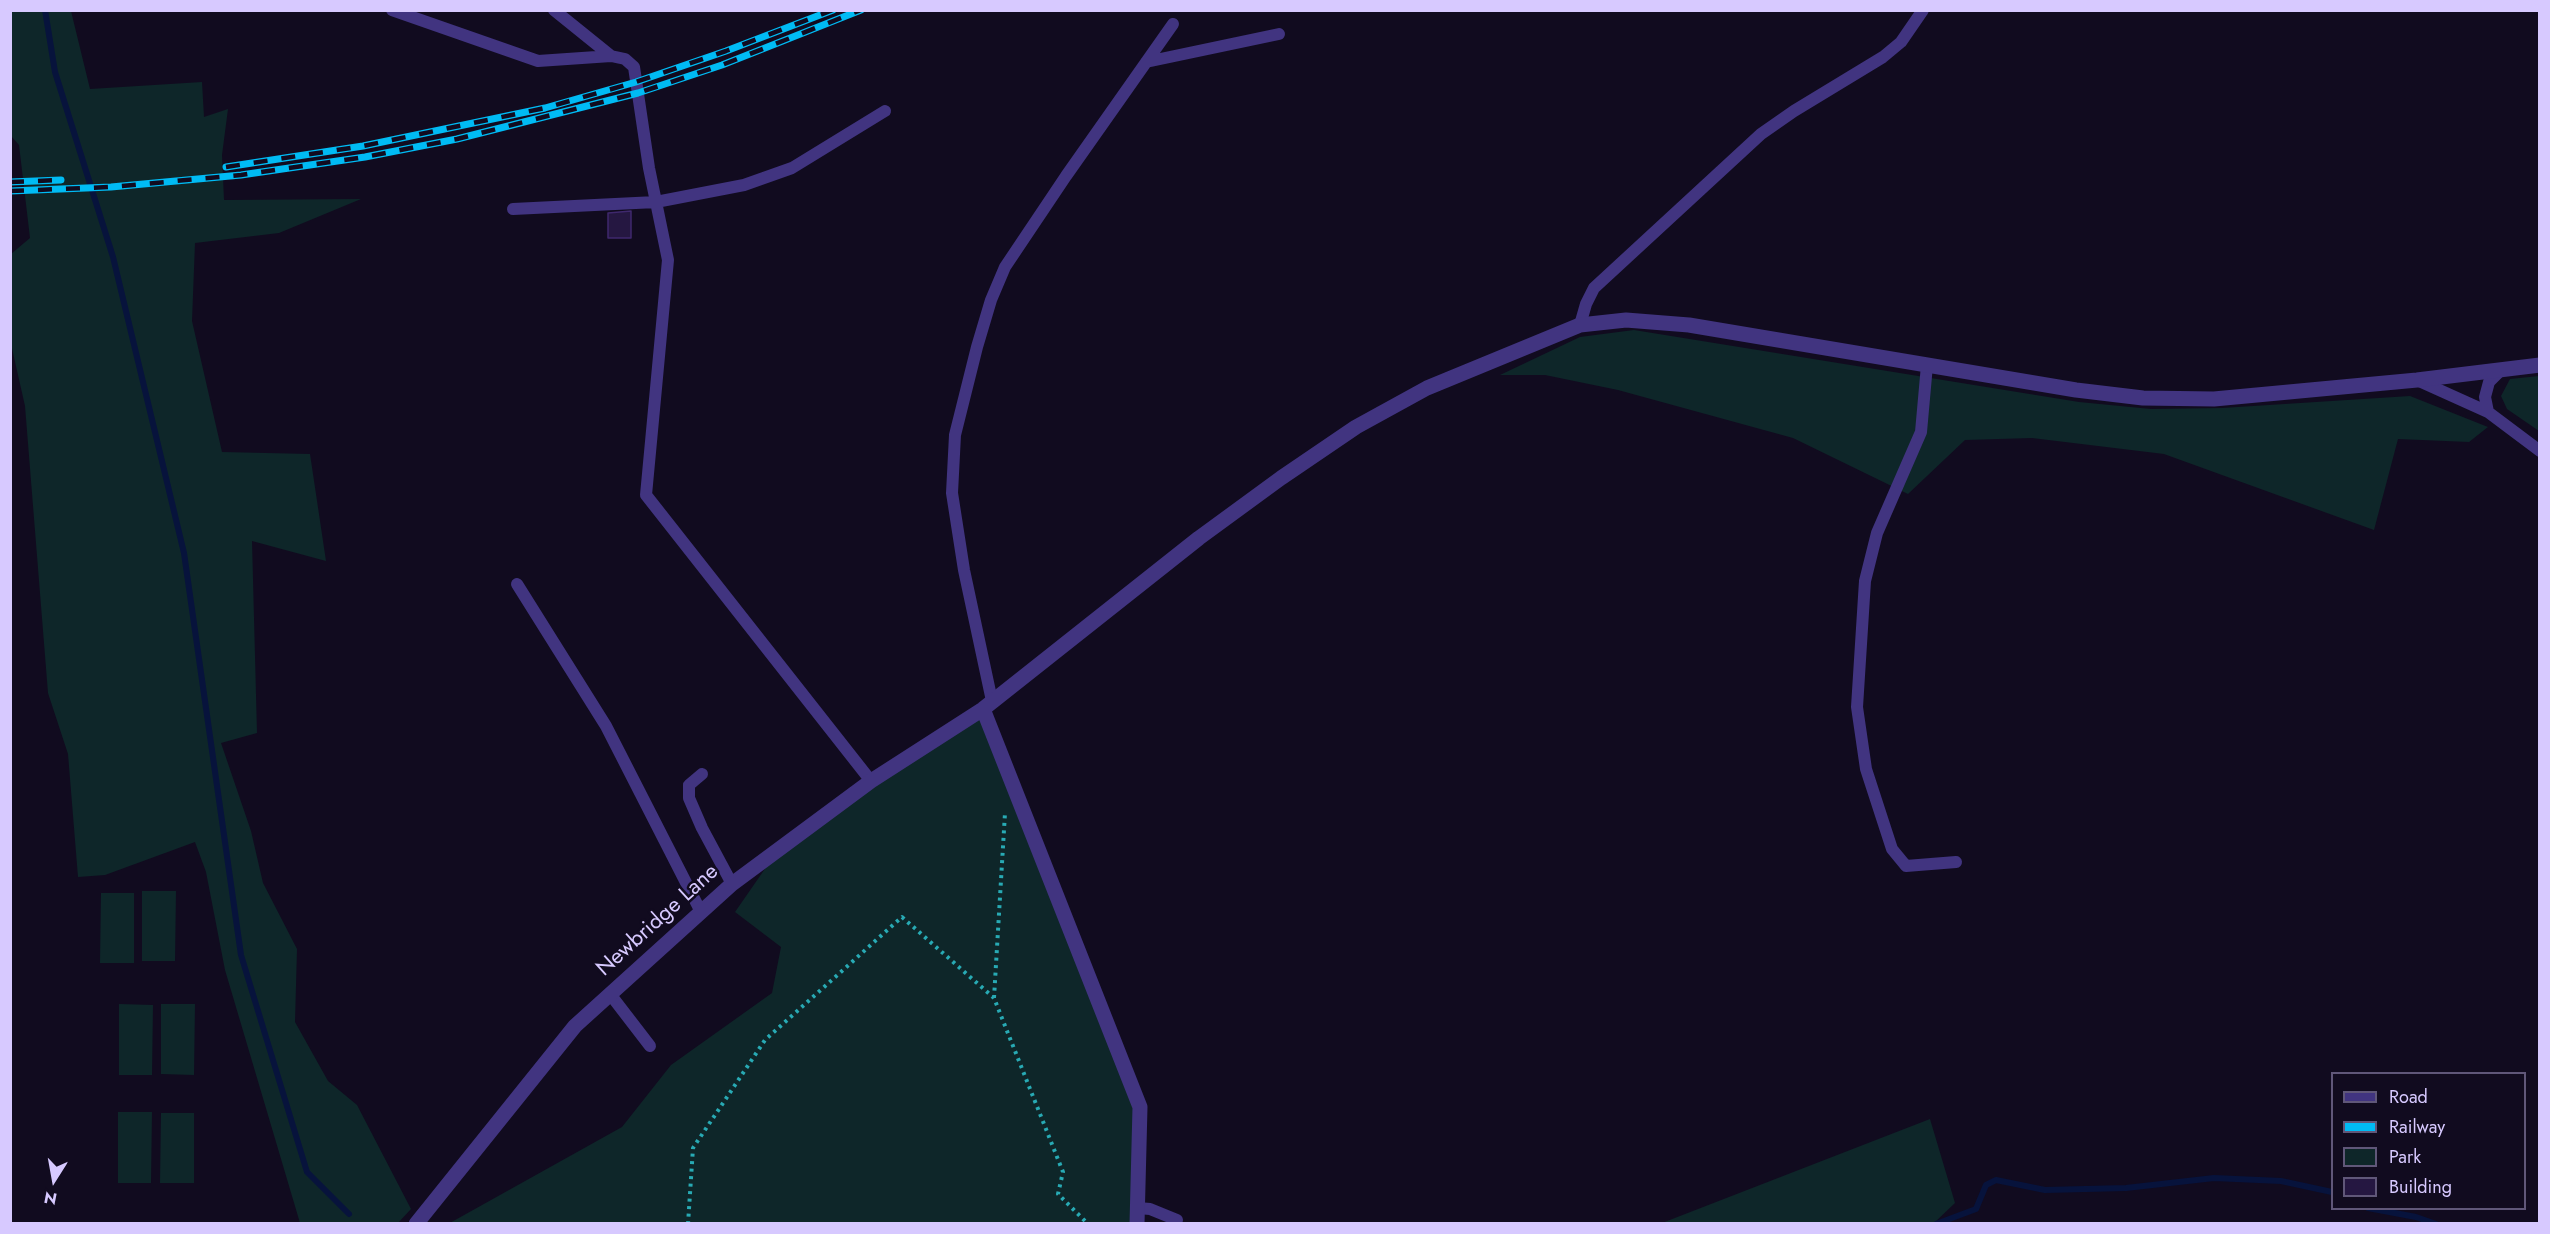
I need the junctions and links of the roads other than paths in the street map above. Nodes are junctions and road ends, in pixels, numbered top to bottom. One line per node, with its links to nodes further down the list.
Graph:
1 (392, 10): 6 (lane)
2 (554, 10): 6 (lane)
3 (1923, 10): 11 (lane)
4 (1173, 24): 7 (lane)
5 (1279, 34): 7 (lane)
6 (611, 57): 9 (lane)
7 (1146, 62): 19 (lane)
8 (885, 111): 9 (lane)
9 (657, 202): 10 (lane); 21 (lane)
10 (513, 209)
11 (1581, 325): 12 (street, Newbridge Lane); 19 (street, Newbridge Lane)
12 (1927, 365): 15 (street, Newbridge Lane); 22 (lane)
13 (2540, 365): 14 (street, Newbridge Lane)
14 (2501, 370): 15 (street, Newbridge Lane); 16 (lane)
15 (2416, 380): 16 (lane)
16 (2488, 412): 17 (lane)
17 (2540, 451)
18 (517, 584): 24 (lane)
19 (987, 705): 21 (street, Newbridge Lane); 27 (street)
20 (702, 774): 23 (lane)
21 (871, 782): 23 (street, Newbridge Lane)
22 (1956, 862)
23 (732, 884): 24 (street, Newbridge Lane)
24 (701, 912): 25 (street, Newbridge Lane)
25 (610, 994): 26 (lane); 29 (street, Newbridge Lane)
26 (650, 1046)
27 (1138, 1216): 28 (lane)
28 (1177, 1220)
29 (416, 1224)

